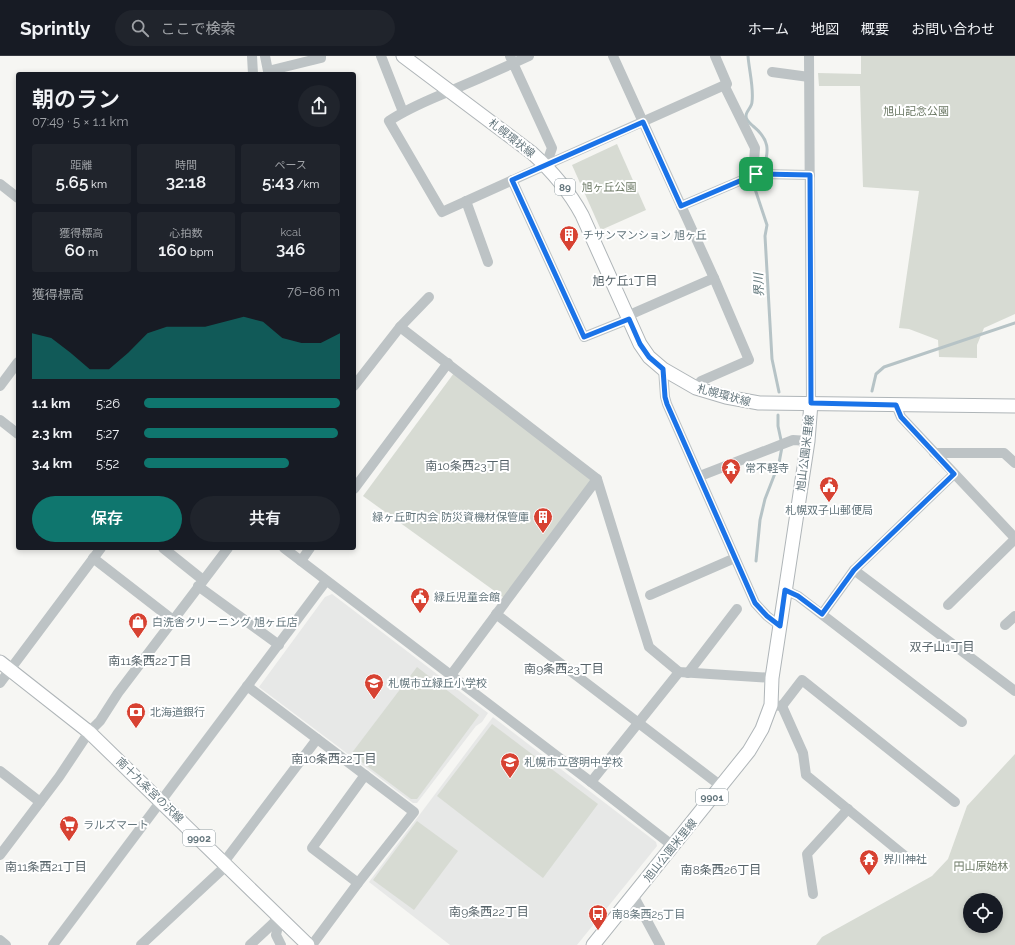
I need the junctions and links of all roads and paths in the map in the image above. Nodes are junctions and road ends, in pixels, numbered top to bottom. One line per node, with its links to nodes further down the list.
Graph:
1 (252, 56): 11 (street)
2 (266, 56): 3 (street)
3 (321, 56)
4 (381, 56): 16 (street)
5 (403, 56): 15 (main road, 札幌環状線 / 89)
6 (529, 56): 10 (street)
7 (613, 56): 17 (street)
8 (715, 56): 14 (street)
9 (809, 56): 13 (street)
10 (512, 60): 15 (street); 18 (street)
11 (253, 72)
12 (772, 72): 13 (street)
13 (809, 77): 19 (street)
14 (724, 85): 17 (street); 20 (street)
15 (451, 91): 16 (street); 18 (main road, 札幌環状線 / 89)
16 (403, 112): 24 (street)
17 (643, 122): 18 (street); 25 (street)
18 (546, 165): 21 (street); 29 (main road, 札幌環状線 / 89)
19 (810, 175): 20 (street); 37 (street)
20 (753, 176): 25 (street)
21 (512, 180): 24 (street); 29 (street)
22 (0, 184): 23 (street)
23 (16, 196)
24 (466, 201): 26 (street)
25 (681, 206): 27 (street)
26 (488, 262)
27 (714, 278): 29 (street); 36 (street)
28 (429, 296): 30 (street)
29 (628, 317): 33 (main road, 札幌環状線 / 89)
30 (400, 328): 31 (street); 34 (street)
31 (448, 363): 47 (street); 48 (street)
32 (16, 365): 35 (street)
33 (663, 369): 36 (main road, 札幌環状線 / 89); 46 (street)
34 (356, 383)
35 (0, 386)
36 (696, 388): 37 (main road, 札幌環状線 / 89)
37 (811, 403): 38 (main road, 札幌環状線 / 89); 42 (main road, 旭山公園米里線 / 9901)
38 (896, 405): 39 (main road, 札幌環状線 / 89); 43 (street)
39 (1015, 406)
40 (0, 420): 41 (street)
41 (16, 432)
42 (808, 441): 46 (street); 61 (main road, 旭山公園米里線 / 9901)
43 (934, 453): 44 (street); 45 (street)
44 (1015, 463)
45 (954, 474): 49 (street); 58 (street)
46 (700, 476): 56 (street)
47 (597, 479): 65 (street); 73 (street)
48 (356, 486)
49 (1015, 538): 63 (street)
50 (99, 550): 55 (street)
51 (165, 550): 60 (street)
52 (226, 550): 60 (street)
53 (286, 550): 57 (street)
54 (308, 550): 57 (street)
55 (93, 558): 68 (street); 72 (street)
56 (735, 558): 62 (street); 70 (street)
57 (300, 561): 59 (street)
58 (854, 570): 66 (street); 78 (street)
59 (326, 581): 71 (street); 74 (street)
60 (201, 583): 68 (street); 71 (street)
61 (785, 590): 66 (street); 70 (main road, 旭山公園米里線 / 9901)
62 (650, 595)
63 (948, 605)
64 (737, 609): 73 (street)
65 (496, 614): 74 (street); 81 (street)
66 (822, 614): 80 (street)
67 (1015, 616): 69 (street)
68 (173, 620): 82 (street)
69 (1005, 624)
70 (780, 626): 75 (main road, 旭山公園米里線 / 9901)
71 (279, 645): 77 (street)
72 (5, 666): 76 (street); 82 (main road, 南十九条宮の沢線 / 9902)
73 (684, 672): 75 (street); 81 (street)
74 (451, 675): 86 (street)
75 (772, 678): 79 (main road, 旭山公園米里線 / 9901)
76 (0, 683)
77 (247, 686): 83 (street); 88 (street)
78 (1015, 691)
79 (777, 706): 87 (main road, 旭山公園米里線 / 9901); 90 (street); 91 (street)
80 (962, 722)
81 (639, 723): 86 (street); 87 (street)
82 (89, 732): 88 (main road, 南十九条宮の沢線 / 9902); 89 (street)
83 (316, 739): 85 (street); 95 (street)
84 (0, 772): 89 (street)
85 (365, 775): 96 (street); 96 (street)
86 (591, 782): 92 (street)
87 (721, 786): 92 (main road, 旭山公園米里線 / 9901)
88 (161, 801): 95 (main road, 南十九条宮の沢線 / 9902); 102 (street)
89 (40, 802): 93 (street)
90 (955, 802)
91 (848, 808): 94 (street); 97 (street)
92 (673, 846): 98 (main road, 旭山公園米里線 / 9901)
93 (0, 855)
94 (905, 856)
95 (225, 864): 99 (main road, 南十九条宮の沢線 / 9902); 103 (street)
96 (358, 883): 107 (street)
97 (812, 894)
98 (633, 895): 108 (main road, 旭山公園米里線 / 9901); 109 (street)
99 (280, 917): 104 (street); 105 (street); 106 (main road, 南十九条宮の沢線 / 9902)
100 (0, 940): 101 (street)
101 (6, 945)
102 (53, 945)
103 (141, 945)
104 (250, 945)
105 (281, 945)
106 (308, 945)
107 (312, 945)
108 (593, 945)
109 (660, 945)

